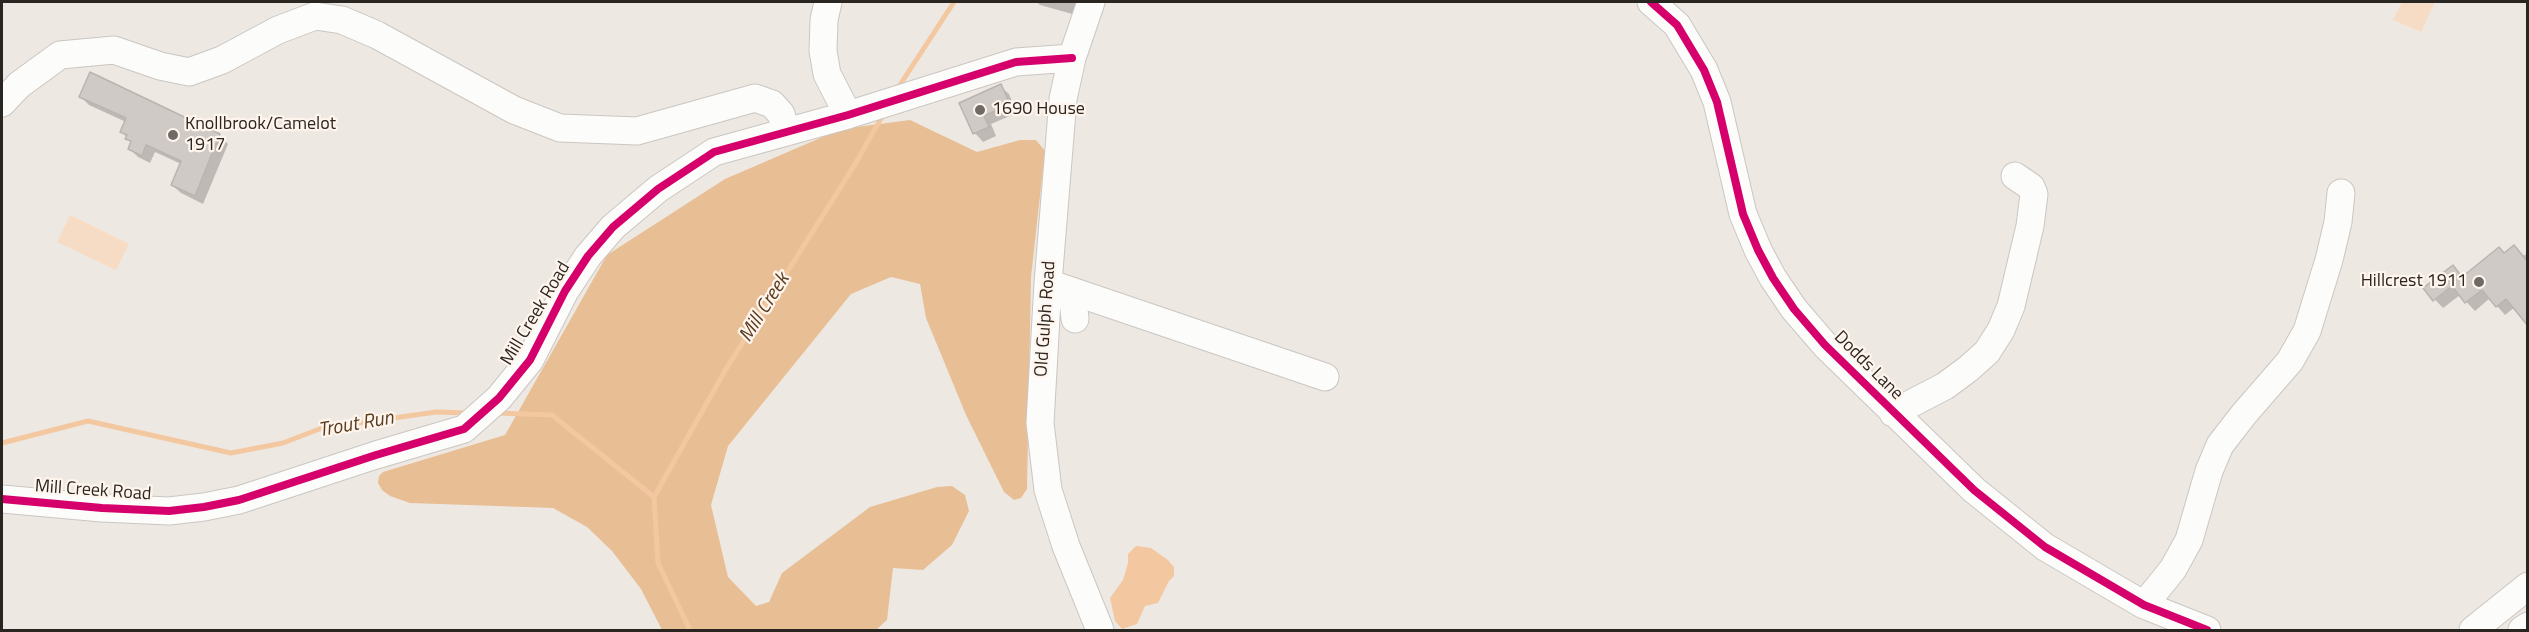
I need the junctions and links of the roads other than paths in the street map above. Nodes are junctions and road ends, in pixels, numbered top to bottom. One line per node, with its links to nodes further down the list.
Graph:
1 (828, 2): 6 (street)
2 (1091, 2): 4 (street, Old Gulph Road)
3 (1651, 2): 13 (street, Dodds Lane)
4 (1072, 58): 6 (street, Mill Creek Road); 10 (street, Old Gulph Road)
5 (2, 103): 7 (street)
6 (859, 111): 7 (street, Mill Creek Road)
7 (786, 131): 14 (street, Mill Creek Road)
8 (2015, 176): 13 (street)
9 (2341, 194): 16 (street)
10 (1060, 287): 11 (street); 12 (street); 18 (street, Old Gulph Road)
11 (1076, 319)
12 (1325, 377)
13 (1893, 413): 16 (street, Dodds Lane)
14 (2, 499)
15 (2528, 586): 20 (street)
16 (2144, 605): 19 (street, Dodds Lane)
17 (2528, 626): 21 (street)
18 (1100, 630)
19 (2207, 630)
20 (2473, 630)
21 (2522, 630)

